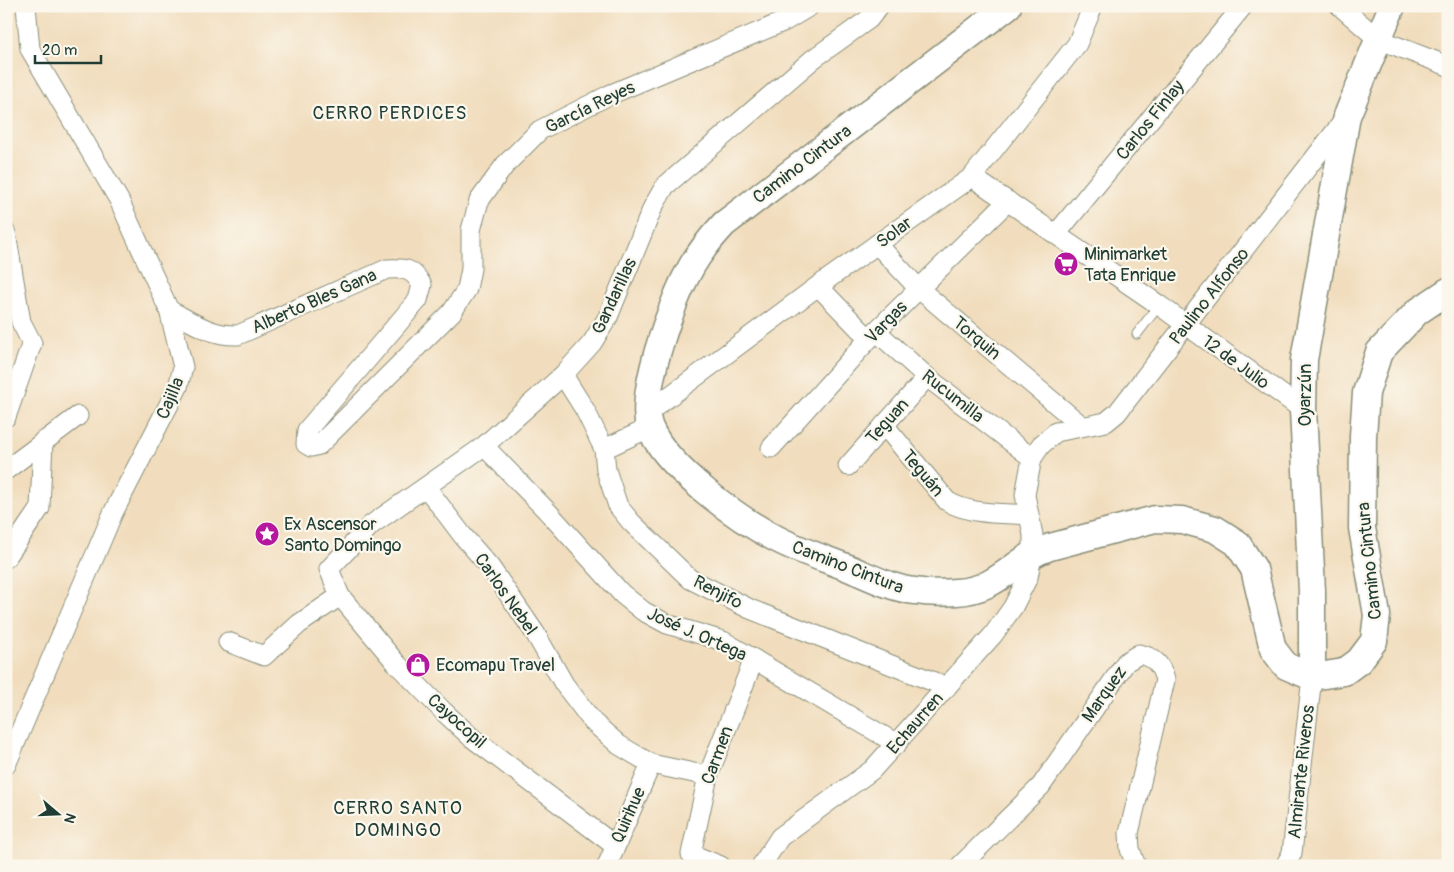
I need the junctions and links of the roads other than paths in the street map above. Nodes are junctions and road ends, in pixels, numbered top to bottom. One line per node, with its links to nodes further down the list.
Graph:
1 (26, 6): 21 (street, Cajilla)
2 (810, 6): 34 (street, García Reyes)
3 (879, 6): 26 (street, Gandarillas)
4 (1008, 6): 31 (main road, Camino Cintura)
5 (1093, 6): 12 (street, Solar)
6 (1243, 6): 15 (street, Carlos Finlay)
7 (1340, 6): 9 (street)
8 (1392, 6): 9 (main road, Paulino Alfonso)
9 (1378, 39): 10 (street); 11 (main road, Paulino Alfonso)
10 (1448, 66)
11 (1348, 116): 23 (street, Paulino Alfonso); 28 (main road, Oyarzún)
12 (972, 177): 13 (street, 12 de Julio); 16 (street, Solar)
13 (1008, 201): 15 (street, 12 de Julio); 18 (street, Vargas)
14 (6, 233): 22 (street)
15 (1057, 234): 20 (street, 12 de Julio)
16 (877, 244): 17 (street, Solar); 18 (street, Torquin)
17 (818, 286): 25 (street, Rucumilla); 31 (street, Solar)
18 (919, 289): 25 (street, Vargas); 33 (street, Torquin)
19 (1448, 291): 50 (main road, Camino Cintura)
20 (1159, 305): 23 (street, 12 de Julio); 24 (lane)
21 (169, 310): 34 (street, Alberto Bles Gana); 54 (street, Cajilla)
22 (13, 321): 30 (street)
23 (1186, 326): 28 (street, 12 de Julio); 33 (street, Paulino Alfonso)
24 (1137, 334)
25 (873, 335): 27 (street, Rucumilla); 37 (street, Vargas)
26 (563, 375): 36 (street, Gandarillas); 38 (street, Renjifo)
27 (927, 377): 32 (street, Teguan); 39 (street, Rucumilla)
28 (1303, 410): 50 (main road, Oyarzún)
29 (78, 416): 35 (street)
30 (6, 417)
31 (648, 420): 38 (street, Solar); 44 (main road, Camino Cintura)
32 (884, 425): 40 (street, Teguan); 43 (street, Teguán)
33 (1082, 426): 39 (street, Paulino Alfonso)
34 (306, 430)
35 (43, 441): 41 (street); 45 (street)
36 (484, 446): 42 (street, Gandarillas); 49 (street, José J. Ortega)
37 (770, 448)
38 (604, 449): 51 (street, Renjifo)
39 (1032, 458): 43 (street, Paulino Alfonso)
40 (848, 466)
41 (6, 470)
42 (426, 486): 46 (street, Gandarillas); 53 (street, Carlos Nebel)
43 (1029, 516): 44 (street, Paulino Alfonso)
44 (1033, 552): 50 (main road, Camino Cintura); 51 (street, Echaurren)
45 (6, 558)
46 (328, 569): 47 (street, Cayocopil)
47 (340, 596): 48 (street); 56 (street, Cayocopil)
48 (228, 642)
49 (754, 658): 52 (street, José J. Ortega); 55 (street, Carmen)
50 (1312, 677): 62 (street, Almirante Riveros)
51 (947, 687): 52 (street, Echaurren)
52 (897, 744): 59 (street, Echaurren)
53 (651, 764): 55 (street, Carlos Nebel); 56 (street, Quirihue)
54 (6, 765)
55 (708, 776): 58 (street, Carmen)
56 (614, 846): 57 (street, Quirihue)
57 (607, 866)
58 (721, 866)
59 (762, 866)
60 (960, 866): 61 (street, Marquez)
61 (1136, 866)
62 (1285, 866)

